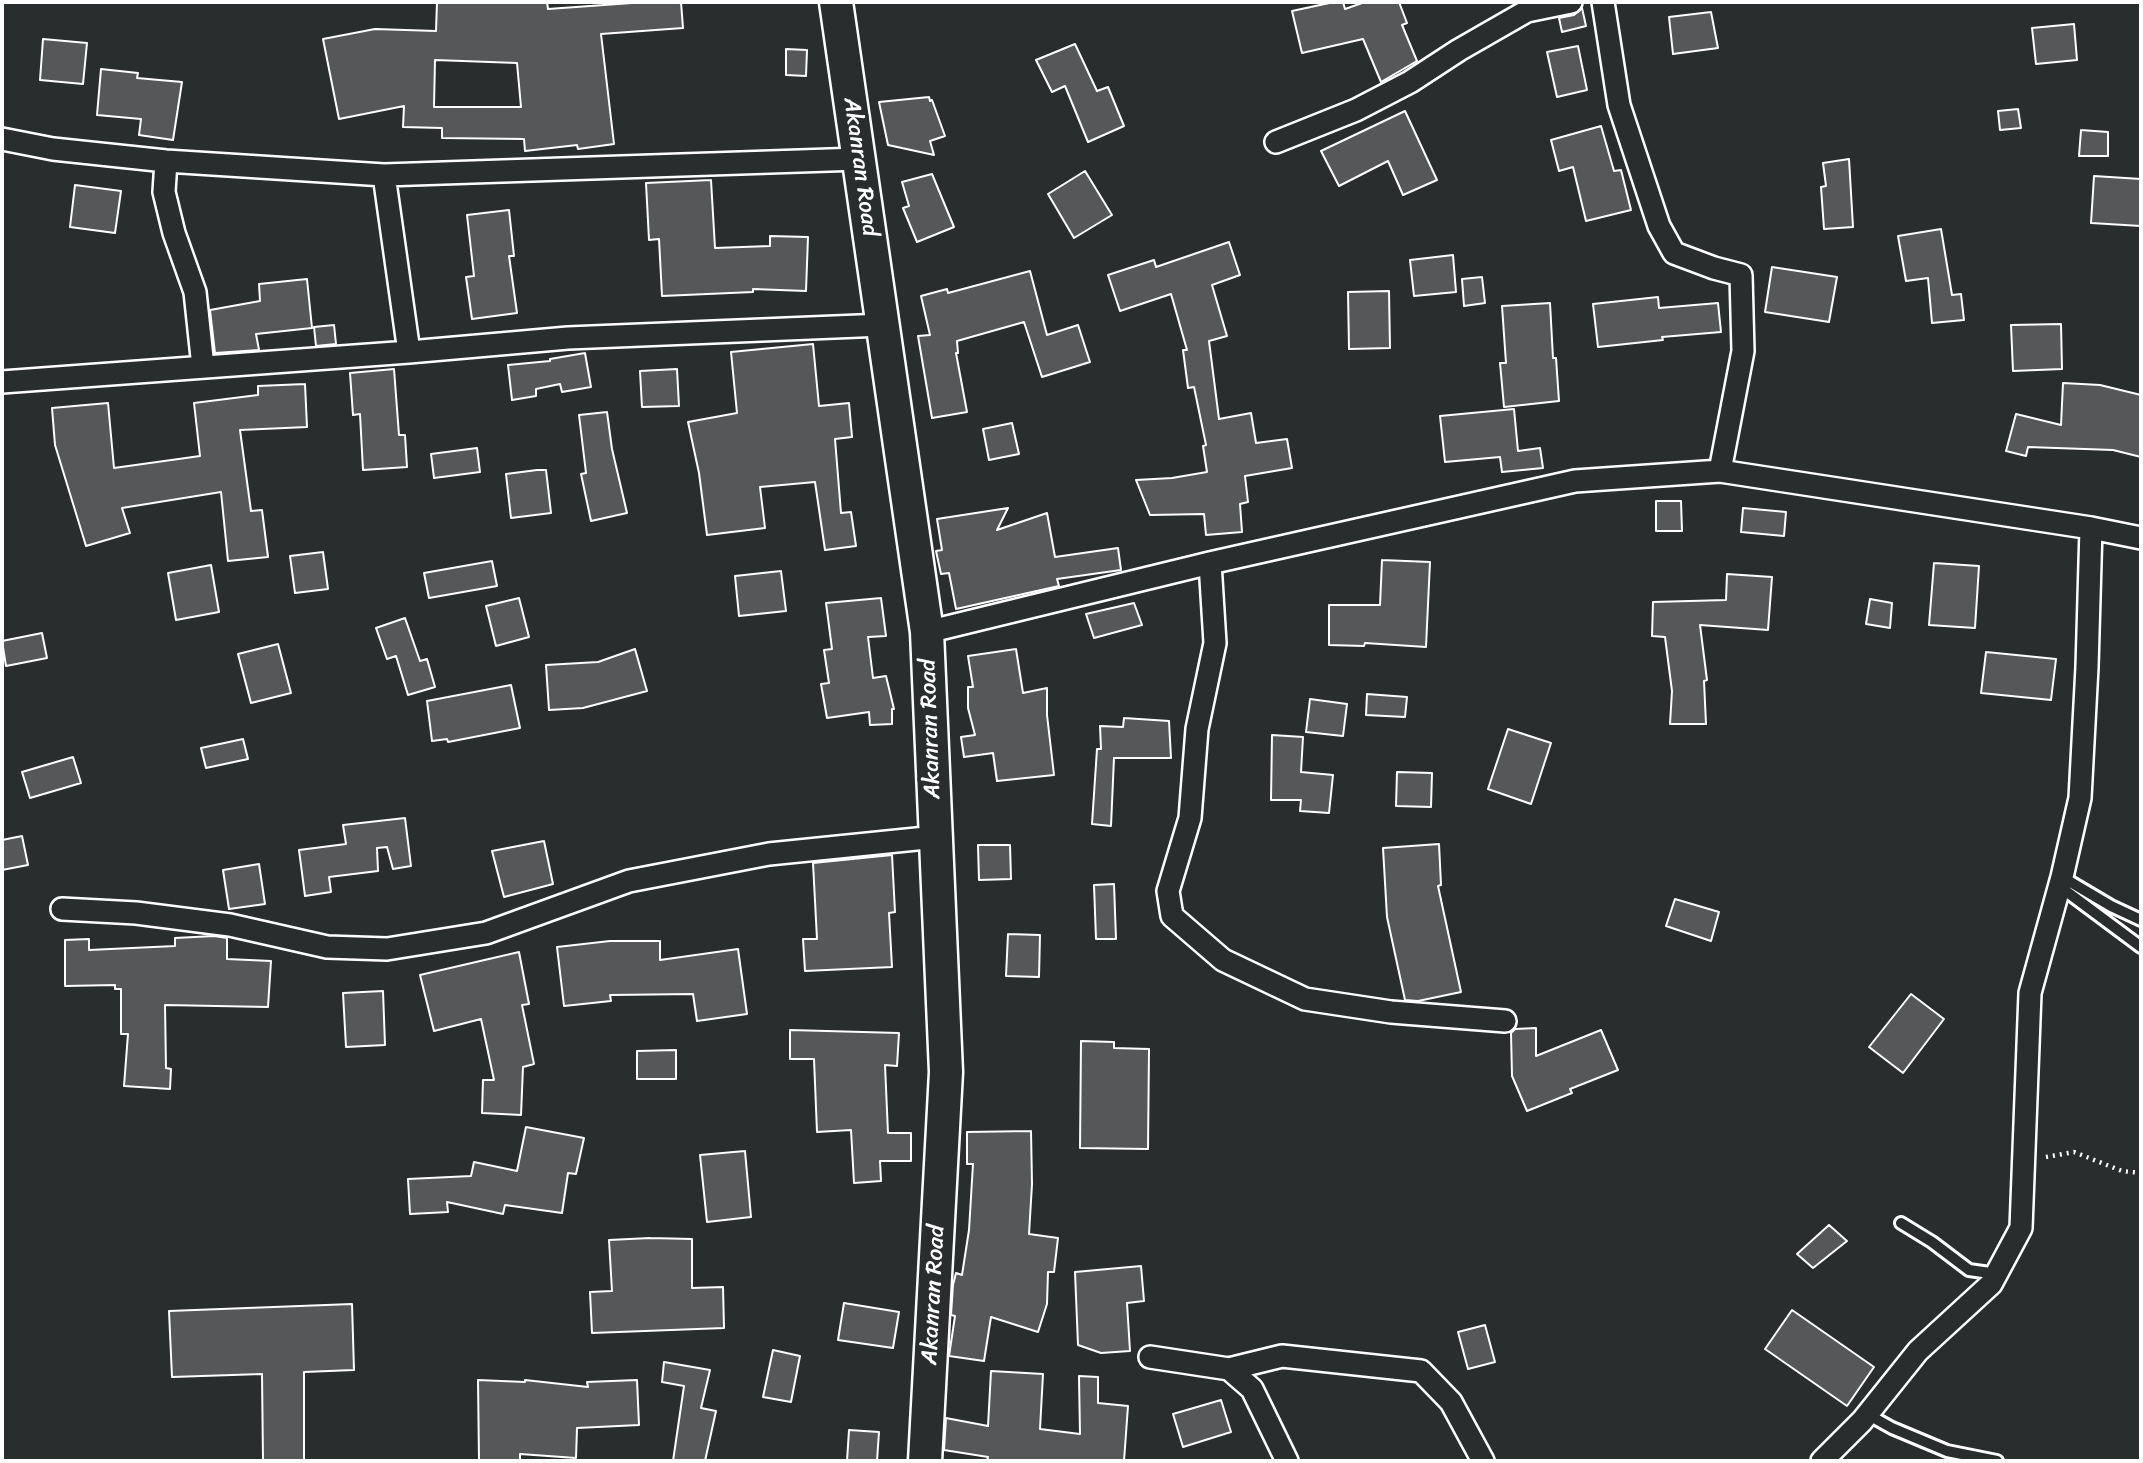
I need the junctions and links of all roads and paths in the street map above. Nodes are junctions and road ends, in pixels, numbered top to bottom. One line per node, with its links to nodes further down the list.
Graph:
1 (836, 2): 7 (main road, Akanran Road)
2 (1571, 2): 4 (street)
3 (1603, 2): 14 (street)
4 (1525, 7): 6 (street)
5 (2, 139): 8 (street)
6 (1276, 142)
7 (859, 159): 9 (street); 10 (main road, Akanran Road)
8 (166, 161): 9 (street); 12 (street)
9 (384, 175): 11 (street)
10 (883, 325): 11 (street); 18 (main road, Akanran Road)
11 (409, 352): 12 (street)
12 (203, 367): 13 (street)
13 (2, 382)
14 (1720, 471): 15 (street); 17 (street)
15 (2091, 528): 16 (street); 20 (street)
16 (2141, 538)
17 (1210, 563): 18 (street); 24 (street)
18 (927, 632): 19 (main road, Akanran Road)
19 (936, 837): 21 (street); 32 (main road, Akanran Road)
20 (2061, 881): 22 (lane); 23 (lane); 25 (street)
21 (62, 909)
22 (2141, 920)
23 (2141, 947)
24 (1505, 1021)
25 (2024, 1162): 26 (path); 28 (street)
26 (2141, 1173)
27 (1901, 1223): 28 (lane)
28 (1997, 1274): 31 (street)
29 (1150, 1357): 30 (street)
30 (1229, 1369): 33 (street); 34 (street)
31 (1867, 1414): 35 (street); 36 (lane)
32 (925, 1461)
33 (1287, 1461)
34 (1483, 1461)
35 (1822, 1461)
36 (1997, 1461)

